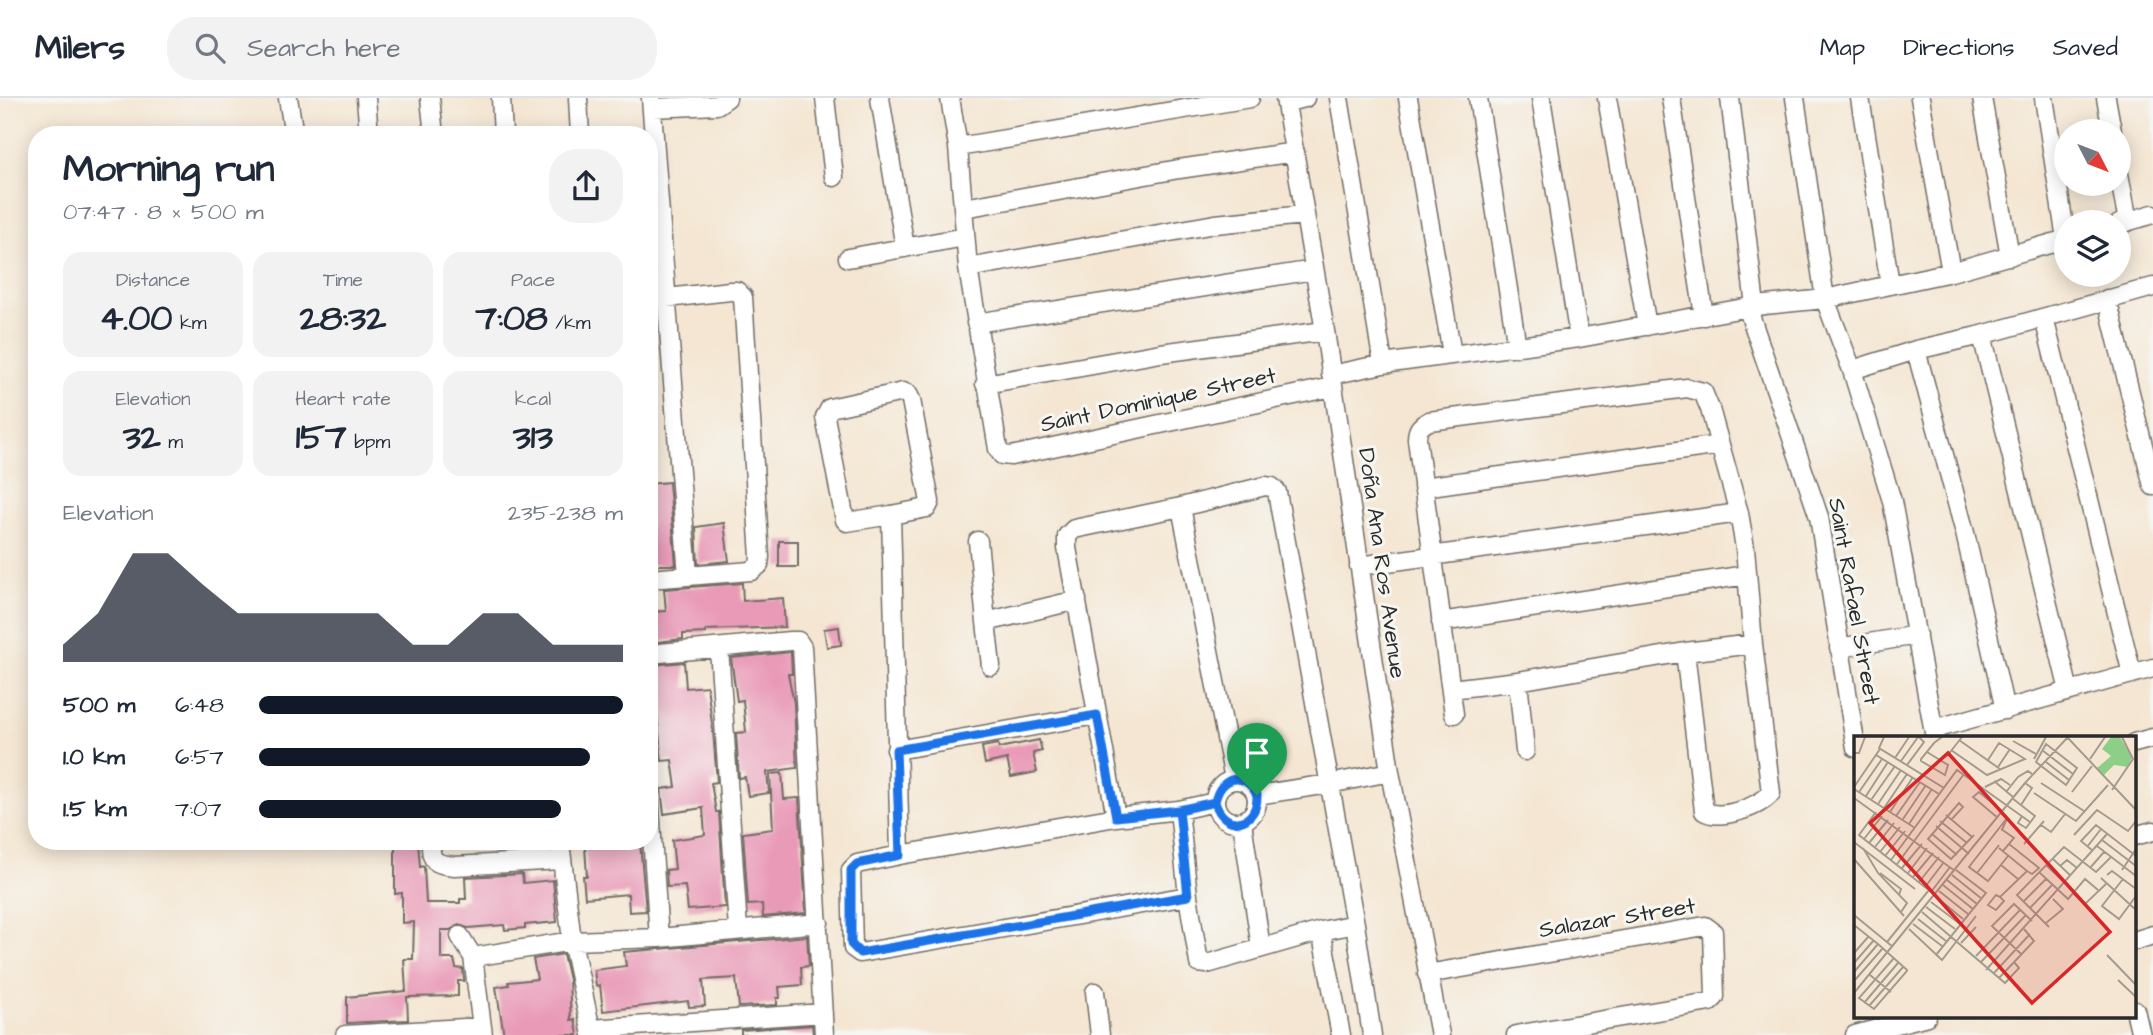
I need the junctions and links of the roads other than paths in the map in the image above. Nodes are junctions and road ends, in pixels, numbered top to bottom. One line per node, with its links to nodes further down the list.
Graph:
1 (288, 98): 28 (street)
2 (366, 98): 29 (street)
3 (430, 98): 30 (street)
4 (500, 98): 31 (street)
5 (578, 98): 32 (street)
6 (727, 98): 26 (street)
7 (825, 98): 36 (street)
8 (880, 98): 44 (street)
9 (950, 98): 34 (street)
10 (1250, 98): 34 (street)
11 (1305, 98): 25 (street)
12 (1339, 98): 67 (street)
13 (1408, 98): 66 (street)
14 (1478, 98): 64 (street)
15 (1541, 98): 63 (street)
16 (1607, 98): 60 (street)
17 (1671, 98): 57 (street)
18 (1730, 98): 55 (street)
19 (1795, 98): 52 (street)
20 (1860, 98): 50 (street)
21 (1920, 98): 49 (street)
22 (1982, 98): 45 (street)
23 (2044, 98): 38 (street)
24 (2106, 98): 27 (street)
25 (1286, 100): 35 (street, Doña Ana Ros Avenue)
26 (651, 103): 33 (street)
27 (2110, 119)
28 (293, 126)
29 (368, 126)
30 (433, 126)
31 (502, 126)
32 (580, 126)
33 (652, 126)
34 (958, 148): 37 (street)
35 (1295, 152): 37 (street); 39 (street, Doña Ana Ros Avenue)
36 (834, 177)
37 (964, 208): 42 (street)
38 (2061, 210)
39 (1304, 215): 47 (street); 48 (street, Doña Ana Ros Avenue)
40 (2152, 220): 41 (street)
41 (2131, 222)
42 (965, 237): 44 (street); 47 (street)
43 (2054, 243): 45 (street, Saint Dominique Street)
44 (905, 248): 46 (street)
45 (2010, 256): 49 (street, Saint Dominique Street)
46 (848, 258)
47 (968, 268): 59 (street)
48 (1314, 270): 59 (street); 61 (street, Doña Ana Ros Avenue)
49 (1951, 272): 50 (street, Saint Dominique Street)
50 (1890, 284): 52 (street, Saint Dominique Street)
51 (2153, 287): 53 (street)
52 (1825, 299): 55 (street, Saint Dominique Street); 68 (street)
53 (2107, 299): 58 (street); 72 (street)
54 (658, 300): 81 (street)
55 (1755, 306): 57 (street, Saint Dominique Street); 89 (street, Saint Rafael Street)
56 (658, 309): 81 (street)
57 (1704, 316): 60 (street, Saint Dominique Street)
58 (2044, 318): 62 (street); 94 (street)
59 (976, 323): 70 (street)
60 (1647, 326): 63 (street, Saint Dominique Street)
61 (1325, 331): 69 (street, Doña Ana Ros Avenue); 70 (street)
62 (1982, 335): 65 (street); 97 (street)
63 (1579, 338): 64 (street, Saint Dominique Street)
64 (1517, 347): 66 (street, Saint Dominique Street)
65 (1916, 350): 68 (street); 98 (street)
66 (1452, 354): 67 (street, Saint Dominique Street)
67 (1383, 364): 69 (street, Saint Dominique Street)
68 (1852, 370): 86 (street)
69 (1332, 381): 70 (street, Saint Dominique Street); 79 (street, Doña Ana Ros Avenue)
70 (985, 384)
71 (1720, 445): 73 (street); 73 (street); 75 (street)
72 (2153, 486)
73 (1423, 487): 78 (street)
74 (1181, 508): 83 (street); 108 (street); 109 (street)
75 (1739, 513): 78 (street); 80 (street)
76 (891, 515): 76 (street); 105 (street)
77 (978, 541): 84 (street)
78 (1431, 554): 79 (street); 85 (street)
79 (1359, 566): 107 (street, Doña Ana Ros Avenue)
80 (1746, 575): 85 (street); 87 (street)
81 (688, 576): 82 (street)
82 (658, 578)
83 (1077, 600): 84 (street); 100 (street)
84 (986, 622): 92 (street)
85 (1441, 622): 96 (street)
86 (1917, 635): 89 (street); 101 (street)
87 (1753, 644): 90 (street); 90 (street)
88 (719, 648): 91 (street); 122 (street); 124 (street)
89 (1839, 648): 102 (street, Saint Rafael Street)
90 (1685, 652): 95 (street)
91 (658, 653)
92 (991, 666)
93 (2153, 668): 94 (street)
94 (2132, 674): 97 (street)
95 (1518, 681): 96 (street); 106 (street)
96 (1451, 689): 99 (street)
97 (2068, 691): 98 (street)
98 (2005, 710): 101 (street)
99 (1454, 714)
100 (1097, 715): 105 (street); 113 (street)
101 (1935, 733)
102 (1854, 736)
103 (2153, 738): 104 (street)
104 (2136, 742)
105 (896, 750): 120 (street)
106 (1525, 751)
107 (1390, 772): 109 (street); 133 (street, Doña Ana Ros Avenue)
108 (1234, 779): 110 (street); 111 (street)
109 (1329, 785): 110 (street); 123 (street)
110 (1257, 795): 114 (street)
111 (1215, 802): 112 (street); 114 (street)
112 (1179, 810): 113 (street); 121 (street)
113 (1116, 817): 120 (street)
114 (1242, 822): 131 (street)
115 (2153, 831): 116 (street)
116 (2136, 835)
117 (431, 850): 119 (street)
118 (653, 850): 128 (street)
119 (560, 851): 130 (street)
120 (900, 855): 121 (street)
121 (1188, 896): 131 (street)
122 (819, 923): 124 (street); 135 (street)
123 (1355, 924): 125 (street); 144 (street)
124 (738, 929): 128 (street)
125 (1321, 931): 131 (street); 143 (street)
126 (2153, 935): 129 (street)
127 (460, 936): 132 (street)
128 (659, 938): 130 (street)
129 (2136, 940)
130 (572, 941): 132 (street); 139 (street)
131 (1261, 948)
132 (473, 957): 138 (street)
133 (1427, 974): 145 (street, Doña Ana Ros Avenue); 146 (street, Salazar Street)
134 (1095, 992): 142 (street)
135 (823, 1013): 139 (street); 141 (street)
136 (2136, 1017): 148 (street)
137 (1916, 1018): 147 (street)
138 (483, 1031): 140 (street)
139 (592, 1032)
140 (345, 1035)
141 (824, 1035)
142 (1100, 1035)
143 (1341, 1035)
144 (1373, 1035)
145 (1440, 1035)
146 (1516, 1035)
147 (1855, 1035)
148 (2141, 1035)

